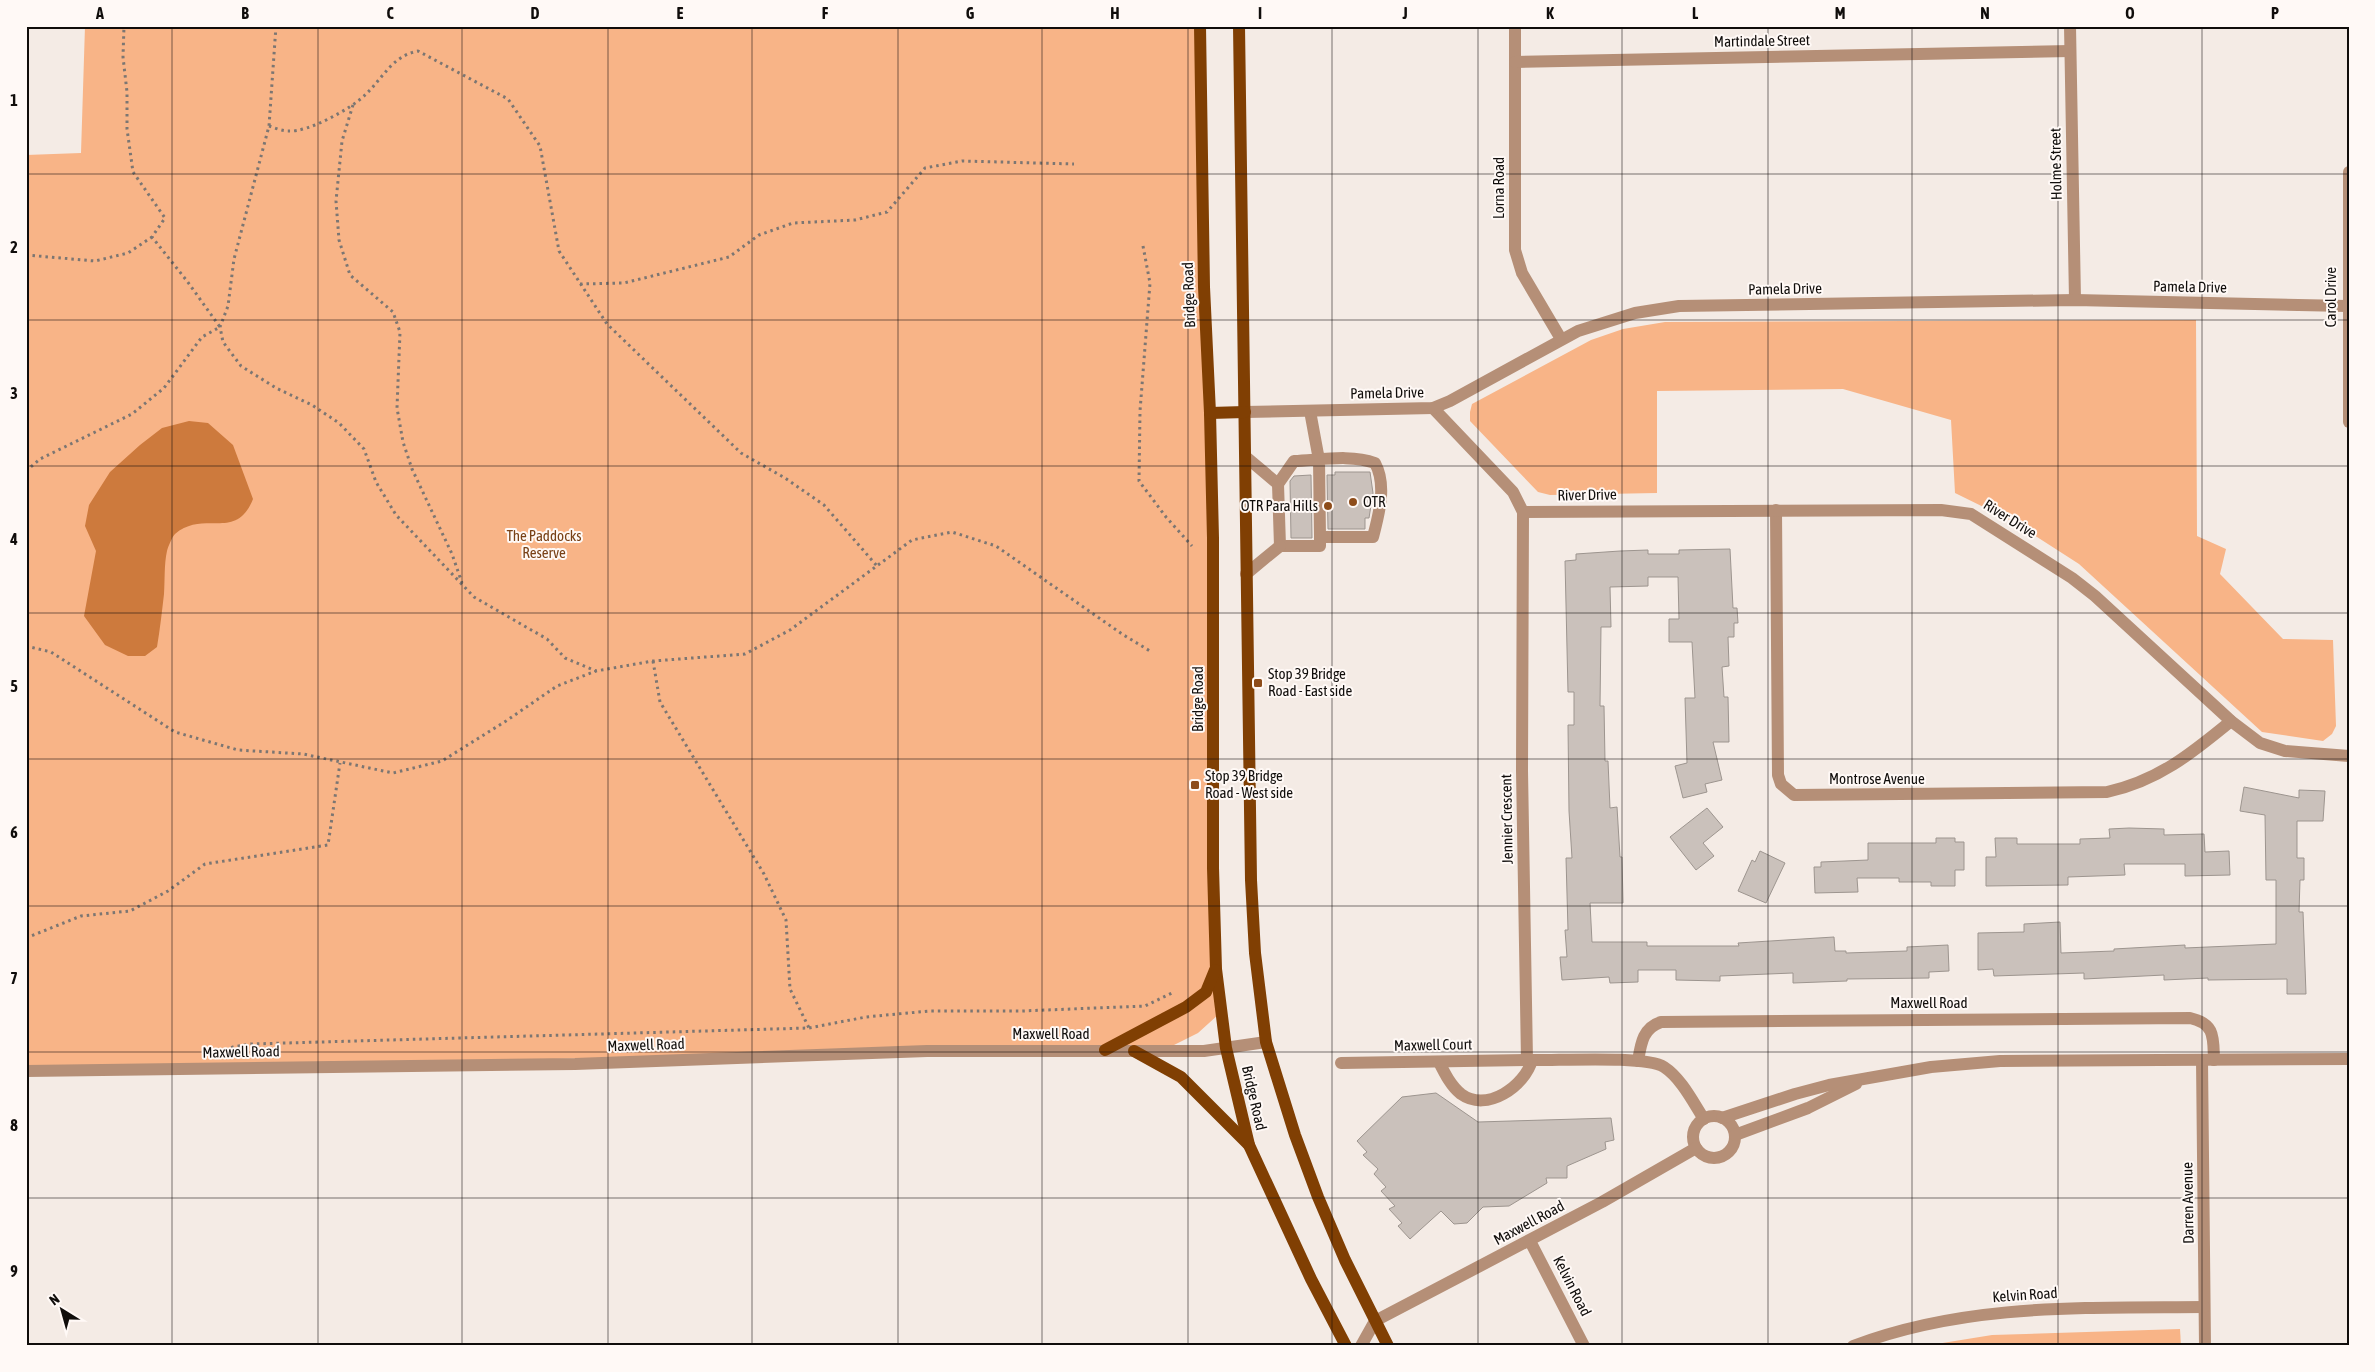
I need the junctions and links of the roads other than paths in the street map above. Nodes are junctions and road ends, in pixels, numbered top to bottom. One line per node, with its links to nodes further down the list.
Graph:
1 (1200, 26): 14 (main road, Bridge Road)
2 (1239, 26): 13 (main road, Bridge Road)
3 (1515, 26): 6 (street, Lorna Road)
4 (2070, 26): 5 (street, Holme Street)
5 (2070, 51): 6 (street, Martindale Street); 8 (street, Holme Street)
6 (1515, 62): 10 (street, Lorna Road)
7 (2349, 172): 9 (street, Carol Drive)
8 (2075, 300): 9 (street, Pamela Drive); 10 (street, Pamela Drive)
9 (2347, 306): 15 (street, Carol Drive)
10 (1560, 339): 11 (street, Pamela Drive)
11 (1433, 408): 12 (street, Pamela Drive); 20 (street, Jennier Crescent)
12 (1310, 411): 13 (street, Pamela Drive); 17 (street)
13 (1245, 412): 14 (main road); 16 (main road, Bridge Road)
14 (1210, 413): 26 (main road, Bridge Road)
15 (2349, 422)
16 (1246, 457): 18 (street); 23 (main road, Bridge Road)
17 (1319, 460): 18 (street); 21 (street); 21 (street)
18 (1278, 484): 22 (street)
19 (1776, 510): 20 (street, River Drive); 24 (street, River Drive); 24 (street, Montrose Avenue)
20 (1523, 512): 32 (street, Jennier Crescent)
21 (1320, 537): 22 (street)
22 (1280, 546): 23 (street)
23 (1246, 574): 27 (main road, Bridge Road)
24 (2231, 721): 25 (street, River Drive)
25 (2349, 756)
26 (1216, 969): 28 (main road, Bridge Road); 29 (main road)
27 (1266, 1042): 28 (street, Maxwell Road); 46 (main road, Bridge Road)
28 (1226, 1048): 30 (street, Maxwell Road); 42 (main road, Bridge Road)
29 (1106, 1050): 30 (street, Maxwell Road); 37 (street, Maxwell Road)
30 (1134, 1051): 42 (main road)
31 (2349, 1059): 33 (street)
32 (1529, 1060): 34 (street); 35 (street, Maxwell Court); 35 (street)
33 (2208, 1060): 34 (street, Maxwell Road); 38 (street); 45 (street, Darren Avenue)
34 (1638, 1061): 40 (street)
35 (1439, 1062): 36 (street, Maxwell Court)
36 (1340, 1063)
37 (26, 1071)
38 (1862, 1080): 39 (street); 41 (street)
39 (1722, 1118): 40 (street); 41 (street)
40 (1704, 1119): 43 (street)
41 (1735, 1135): 43 (street)
42 (1249, 1145): 47 (main road, Bridge Road)
43 (1696, 1148): 44 (street, Maxwell Road)
44 (1530, 1241): 46 (street, Maxwell Road); 50 (street, Kelvin Road)
45 (2204, 1307): 51 (street, Kelvin Road); 52 (street, Darren Avenue)
46 (1375, 1321): 48 (street); 49 (main road, Bridge Road)
47 (1346, 1346)
48 (1361, 1346)
49 (1388, 1346)
50 (1584, 1346)
51 (1853, 1346)
52 (2205, 1346)

